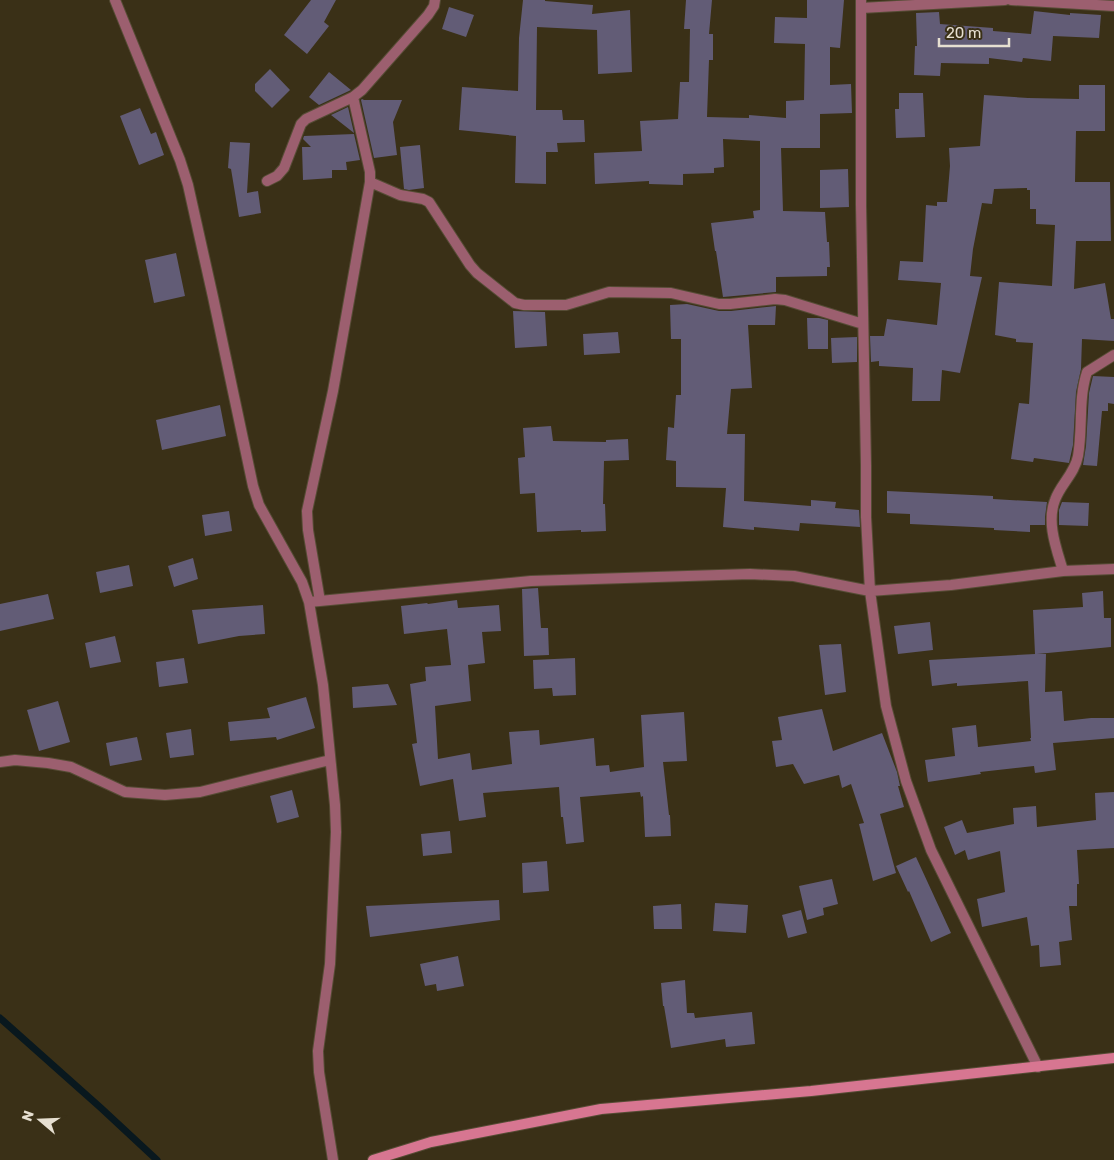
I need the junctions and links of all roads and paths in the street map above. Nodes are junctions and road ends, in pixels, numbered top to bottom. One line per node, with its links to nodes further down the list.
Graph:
1 (115, 0): 15 (street)
2 (435, 0): 7 (street)
3 (1004, 0): 5 (street)
4 (1011, 0): 6 (street)
5 (861, 4): 10 (street)
6 (1114, 6)
7 (353, 97): 8 (street); 9 (street)
8 (267, 181)
9 (370, 182): 10 (street); 15 (street)
10 (863, 324): 14 (street)
11 (1114, 355): 13 (street)
12 (1114, 569): 13 (street)
13 (1063, 572): 14 (street)
14 (870, 591): 15 (street); 19 (street)
15 (315, 601): 16 (street)
16 (330, 760): 17 (street); 20 (street)
17 (0, 762)
18 (1114, 1058): 19 (main road)
19 (1038, 1066): 21 (main road)
20 (333, 1160)
21 (373, 1160)

